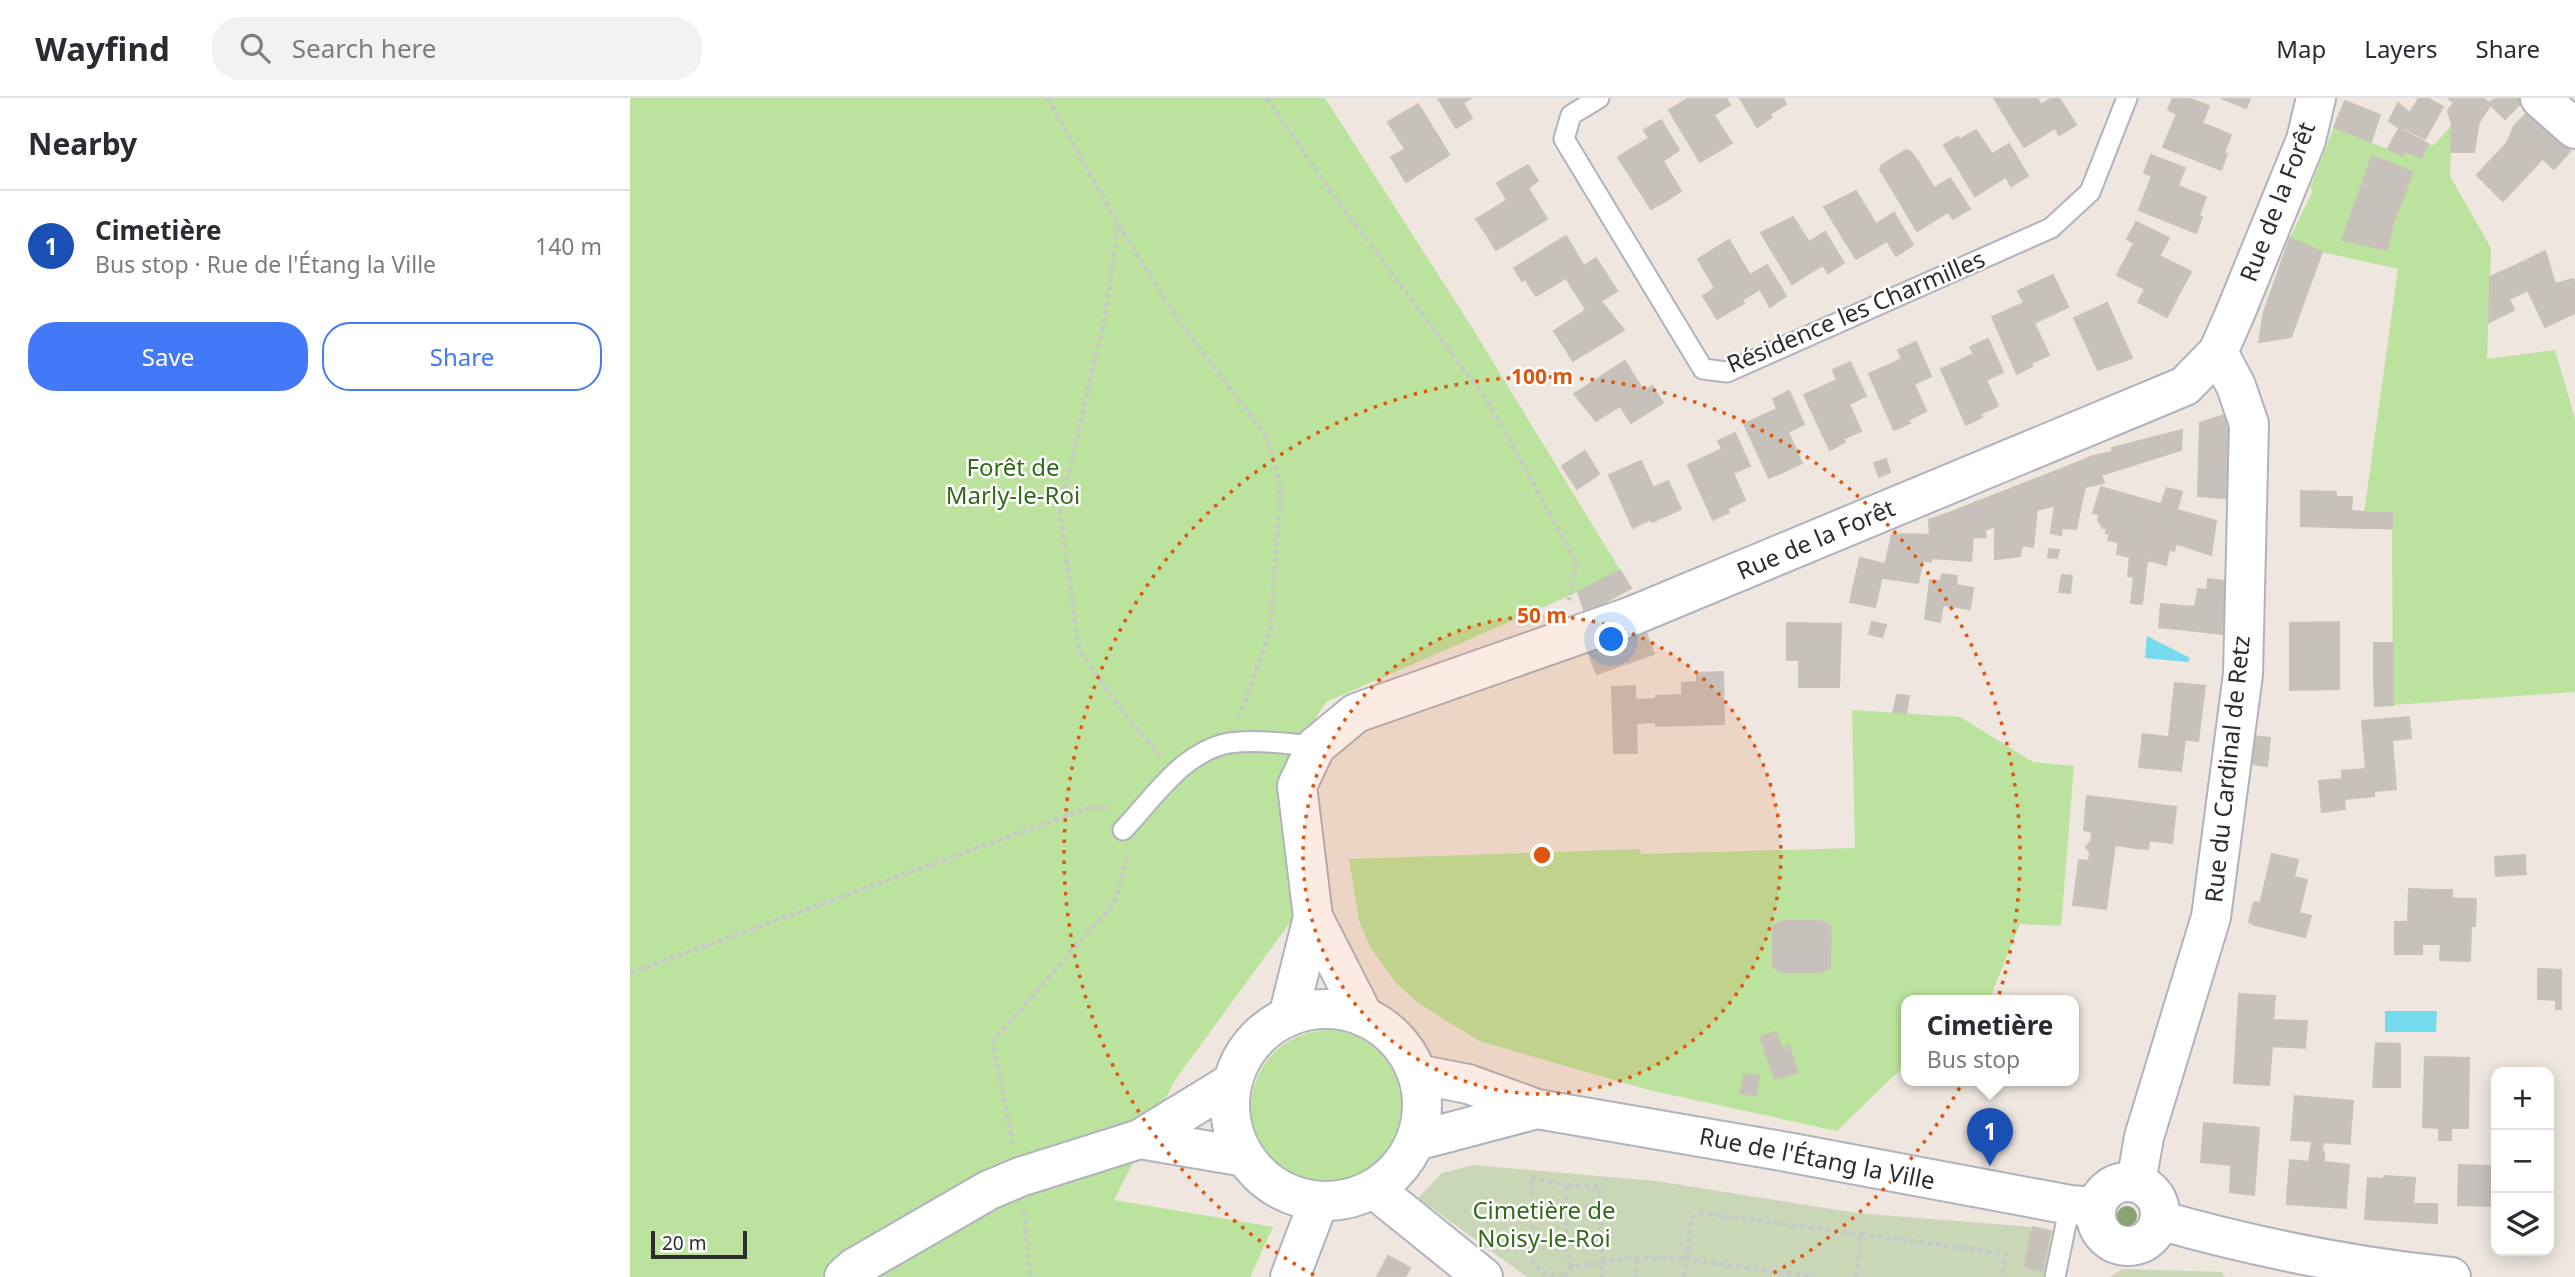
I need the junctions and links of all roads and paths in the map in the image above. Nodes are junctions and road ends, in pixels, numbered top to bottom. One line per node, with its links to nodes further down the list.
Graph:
1 (1048, 98): 8 (path)
2 (1267, 98): 10 (path)
3 (1599, 98): 4 (lane, Résidence les Charmilles)
4 (2127, 98)
5 (2316, 98): 9 (street, Rue de la Forêt)
6 (2540, 98): 7 (street)
7 (2575, 129)
8 (1118, 225): 11 (path); 13 (path)
9 (2218, 352): 10 (street, Rue de la Forêt); 27 (street, Rue du Cardinal de Retz)
10 (1542, 647): 12 (street, Rue de la Forêt)
11 (1229, 743): 12 (lane); 13 (lane)
12 (1316, 746): 16 (street, Rue de la Forêt)
13 (1177, 771): 14 (lane)
14 (1144, 808): 15 (lane); 17 (path)
15 (1123, 830): 26 (path)
16 (1313, 917): 18 (street, Rue de la Forêt); 19 (street, Rue de la Forêt)
17 (630, 973)
18 (1288, 1017): 19 (street); 21 (street)
19 (1364, 1017): 20 (street)
20 (1417, 1074): 22 (street, Rue de l'Étang la Ville); 24 (street)
21 (1233, 1082): 23 (street); 25 (street)
22 (1537, 1109): 24 (street, Rue de l'Étang la Ville); 31 (street, Rue de l'Étang la Ville)
23 (1140, 1139): 25 (street); 26 (street)
24 (1416, 1141): 29 (street)
25 (1245, 1157): 30 (street)
26 (1020, 1177): 38 (street); 39 (path)
27 (2136, 1183): 31 (street); 32 (street)
28 (1566, 1185): 36 (path); 37 (path); 42 (path)
29 (1374, 1189): 30 (street); 41 (street)
30 (1318, 1201): 40 (street)
31 (2083, 1206): 32 (street); 49 (lane)
32 (2159, 1220): 50 (street)
33 (1861, 1234): 35 (path); 47 (path); 48 (path)
34 (1637, 1259): 35 (path); 36 (path); 44 (path)
35 (1686, 1259): 45 (path); 46 (path)
36 (1600, 1262): 37 (path); 43 (path)
37 (1572, 1267): 42 (path)
38 (844, 1277)
39 (1030, 1277)
40 (1290, 1277)
41 (1483, 1277)
42 (1564, 1277)
43 (1602, 1277)
44 (1637, 1277)
45 (1684, 1277)
46 (1813, 1277)
47 (1856, 1277)
48 (2002, 1277)
49 (2056, 1277)
50 (2451, 1277)

